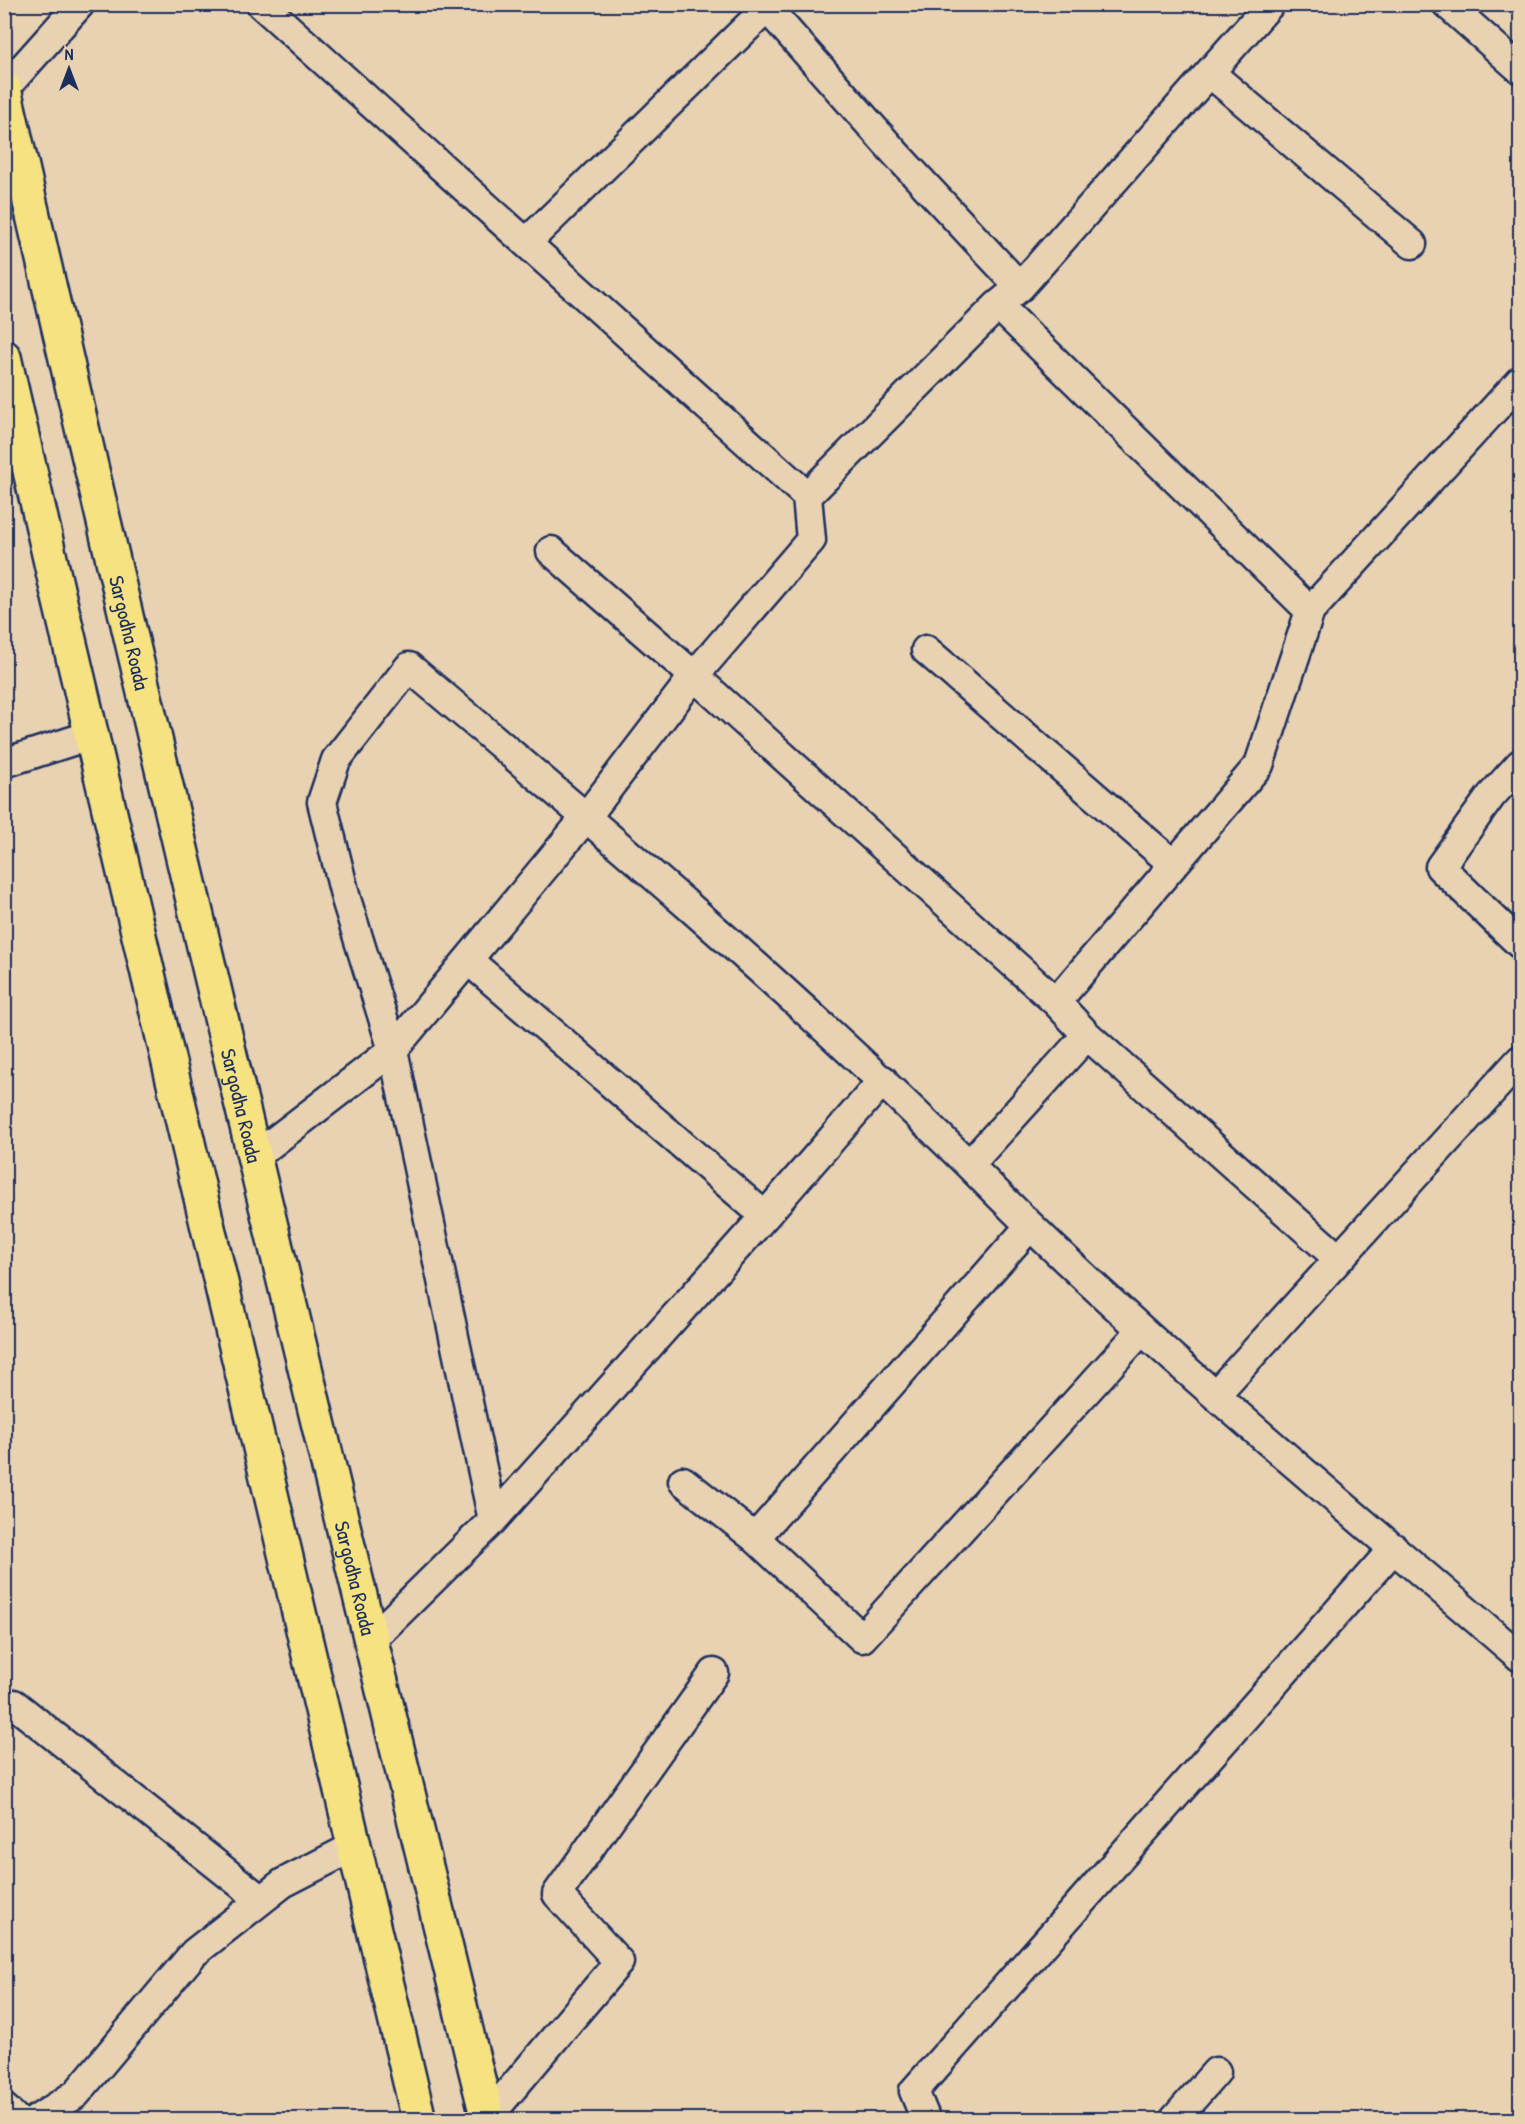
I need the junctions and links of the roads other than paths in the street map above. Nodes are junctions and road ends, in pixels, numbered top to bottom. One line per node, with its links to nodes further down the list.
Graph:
1 (80, 4): 8 (street)
2 (261, 4): 9 (street)
3 (1270, 4): 7 (street)
4 (1447, 4): 6 (street)
5 (769, 6): 9 (street); 11 (street)
6 (1521, 69)
7 (1210, 73): 10 (street); 11 (street)
8 (4, 89): 31 (highway, Sargodha Roada)
9 (526, 243): 14 (street)
10 (1412, 244)
11 (1009, 296): 14 (street); 16 (street)
12 (4, 357): 19 (highway)
13 (1521, 381): 16 (street)
14 (807, 496): 18 (street)
15 (551, 551): 18 (street)
16 (1310, 611): 23 (street)
17 (926, 650): 23 (street)
18 (694, 676): 22 (street); 26 (street)
19 (91, 735): 20 (street); 46 (highway)
20 (4, 764)
21 (1521, 764): 24 (street)
22 (587, 816): 25 (street); 28 (street); 30 (street)
23 (1173, 864): 26 (street)
24 (1521, 944)
25 (468, 960): 28 (street); 33 (street)
26 (1056, 1002): 27 (street)
27 (1087, 1035): 32 (street); 35 (street)
28 (393, 1050): 31 (street); 39 (street)
29 (1521, 1060): 35 (street)
30 (883, 1080): 32 (street); 33 (street)
31 (254, 1156): 42 (highway, Sargodha Roada)
32 (969, 1165): 34 (street)
33 (765, 1216): 39 (street)
34 (1030, 1226): 36 (street); 40 (street)
35 (1339, 1260): 37 (street)
36 (1141, 1331): 37 (street); 40 (street)
37 (1216, 1394): 41 (street)
38 (683, 1481): 40 (street)
39 (493, 1520): 42 (street)
40 (755, 1538)
41 (1394, 1548): 43 (street); 54 (street)
42 (369, 1642): 50 (highway, Sargodha Roada)
43 (1521, 1657)
44 (714, 1673): 50 (street)
45 (14, 1704): 47 (street)
46 (355, 1846): 47 (street); 53 (highway)
47 (261, 1900): 52 (street)
48 (1216, 2072): 55 (street)
49 (4, 2108): 51 (street)
50 (488, 2118)
51 (17, 2120)
52 (36, 2120)
53 (419, 2120)
54 (926, 2120)
55 (1174, 2120)

